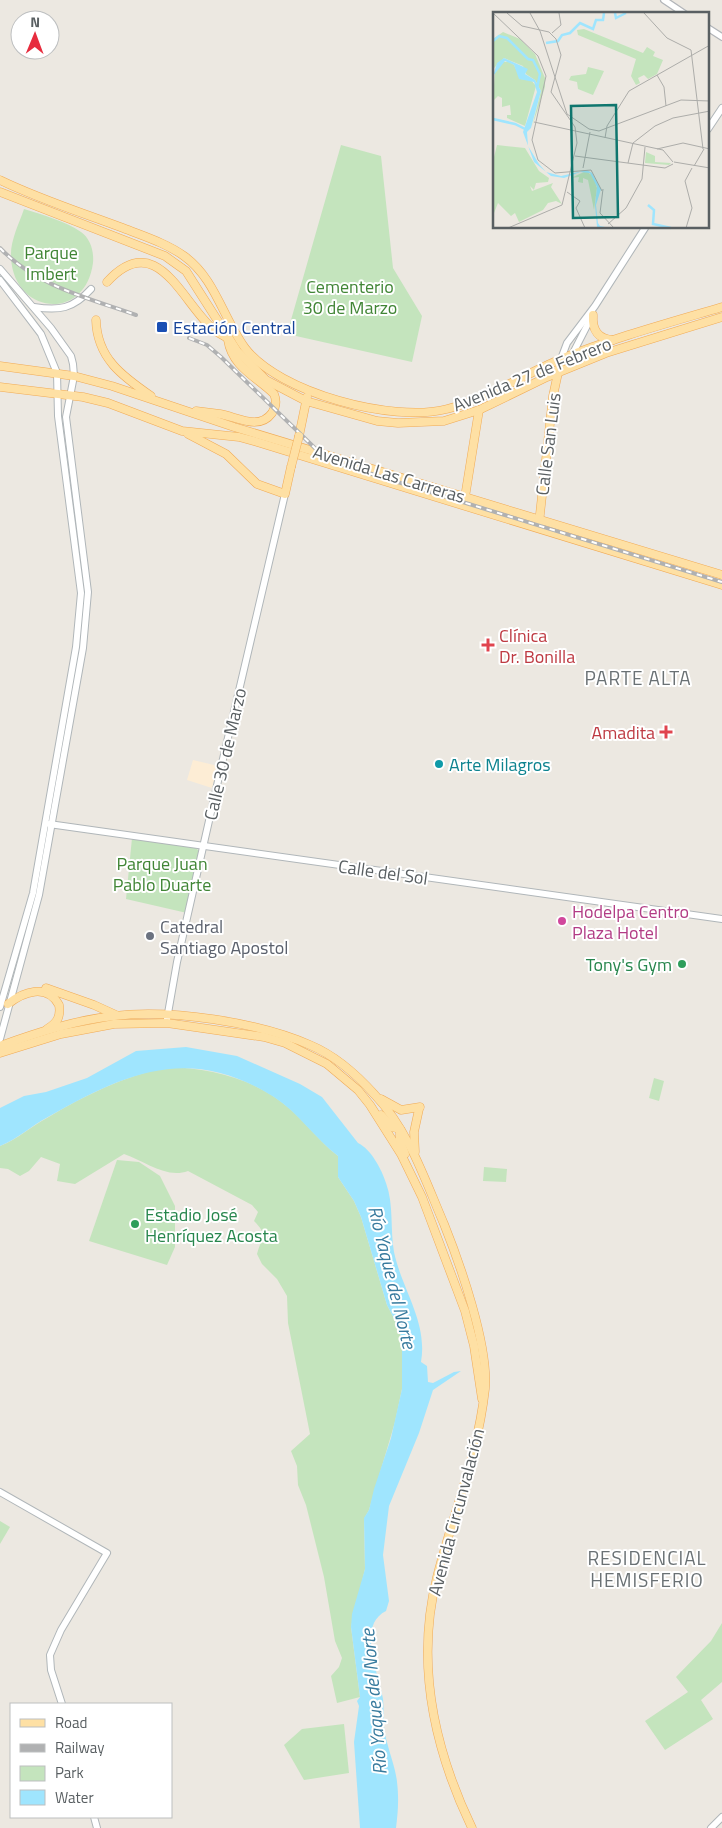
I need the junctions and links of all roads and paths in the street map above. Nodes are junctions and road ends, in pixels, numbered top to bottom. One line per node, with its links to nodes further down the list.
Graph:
1 (664, 0): 2 (street)
2 (683, 12)
3 (710, 29): 4 (street)
4 (722, 37)
5 (722, 108): 6 (main road)
6 (710, 127)
7 (4, 182): 21 (main road, Avenida 27 de Febrero)
8 (2, 193): 22 (main road, Avenida 27 de Febrero)
9 (644, 229): 14 (main road)
10 (0, 269): 15 (main road)
11 (0, 280): 29 (main road)
12 (107, 282): 20 (main road)
13 (91, 289): 15 (main road)
14 (595, 306): 17 (main road); 26 (main road)
15 (34, 307): 30 (main road)
16 (722, 308): 23 (main road, Avenida 27 de Febrero)
17 (593, 315): 23 (main road); 25 (main road)
18 (722, 317): 28 (main road, Avenida 27 de Febrero)
19 (96, 320): 39 (main road)
20 (214, 330): 22 (main road); 24 (main road)
21 (236, 334): 22 (main road); 34 (main road, Avenida 27 de Febrero)
22 (228, 338): 24 (main road); 38 (main road, Avenida 27 de Febrero)
23 (620, 339): 25 (main road, Avenida 27 de Febrero)
24 (230, 352): 42 (main road)
25 (572, 355): 26 (main road, Avenida 27 de Febrero); 28 (main road)
26 (560, 359): 31 (main road, Calle San Luis); 34 (main road, Avenida 27 de Febrero)
27 (0, 366): 29 (main road, Avenida Las Carreras)
28 (568, 368): 31 (main road, Avenida 27 de Febrero)
29 (57, 373): 30 (main road, Avenida Las Carreras); 35 (main road)
30 (74, 373): 36 (main road); 39 (main road, Avenida Las Carreras)
31 (557, 373): 32 (main road, Avenida 27 de Febrero); 37 (main road, Calle San Luis)
32 (536, 383): 37 (main road); 41 (main road, Avenida 27 de Febrero)
33 (0, 387): 35 (main road, Avenida Las Carreras)
34 (309, 391): 38 (main road, Calle 30 de Marzo)
35 (58, 393): 36 (main road, Avenida Las Carreras); 51 (main road)
36 (71, 395): 44 (main road, Avenida Las Carreras); 52 (main road)
37 (553, 396): 47 (main road, Calle San Luis)
38 (306, 401): 41 (main road, Avenida 27 de Febrero); 45 (main road, Calle 30 de Marzo, bridge)
39 (161, 403): 40 (main road, Avenida Las Carreras)
40 (182, 410): 42 (main road); 43 (main road, Avenida Las Carreras)
41 (479, 410): 46 (main road)
42 (220, 414): 43 (main road)
43 (234, 427): 46 (main road, Avenida Las Carreras)
44 (182, 431): 45 (main road); 48 (main road, Avenida Las Carreras)
45 (285, 494): 53 (main road, Calle 30 de Marzo)
46 (465, 497): 47 (main road, Avenida Las Carreras)
47 (539, 520): 48 (main road, Calle San Luis); 49 (main road, Avenida Las Carreras)
48 (539, 529): 50 (main road, Avenida Las Carreras)
49 (722, 575)
50 (722, 585)
51 (45, 824): 52 (main road, Calle del Sol); 57 (main road)
52 (53, 825): 53 (main road, Calle del Sol); 56 (main road)
53 (203, 846): 54 (main road, Calle del Sol); 58 (main road, Calle 30 de Marzo)
54 (722, 919)
55 (46, 988): 59 (main road)
56 (8, 1004): 61 (main road); 62 (main road)
57 (0, 1007)
58 (167, 1014): 59 (main road, Avenida Circunvalación); 60 (main road, Calle 30 de Marzo); 65 (main road, Avenida Circunvalación)
59 (116, 1015): 61 (main road, Avenida Circunvalación)
60 (166, 1023): 64 (main road, Avenida Circunvalación); 66 (main road, Avenida Circunvalación)
61 (34, 1035): 63 (main road, Avenida Circunvalación)
62 (0, 1039)
63 (3, 1044)
64 (0, 1053)
65 (378, 1097): 67 (main road, Avenida Circunvalación); 68 (main road)
66 (370, 1105): 67 (main road); 69 (main road, Avenida Circunvalación)
67 (400, 1129): 68 (main road, Avenida Circunvalación); 69 (main road)
68 (416, 1156): 70 (main road, Avenida Circunvalación)
69 (406, 1166): 70 (main road, Avenida Circunvalación)
70 (482, 1400): 74 (main road, Avenida Circunvalación)
71 (0, 1492): 72 (main road)
72 (62, 1703)
73 (722, 1817): 75 (main road)
74 (472, 1828)
75 (711, 1828)

